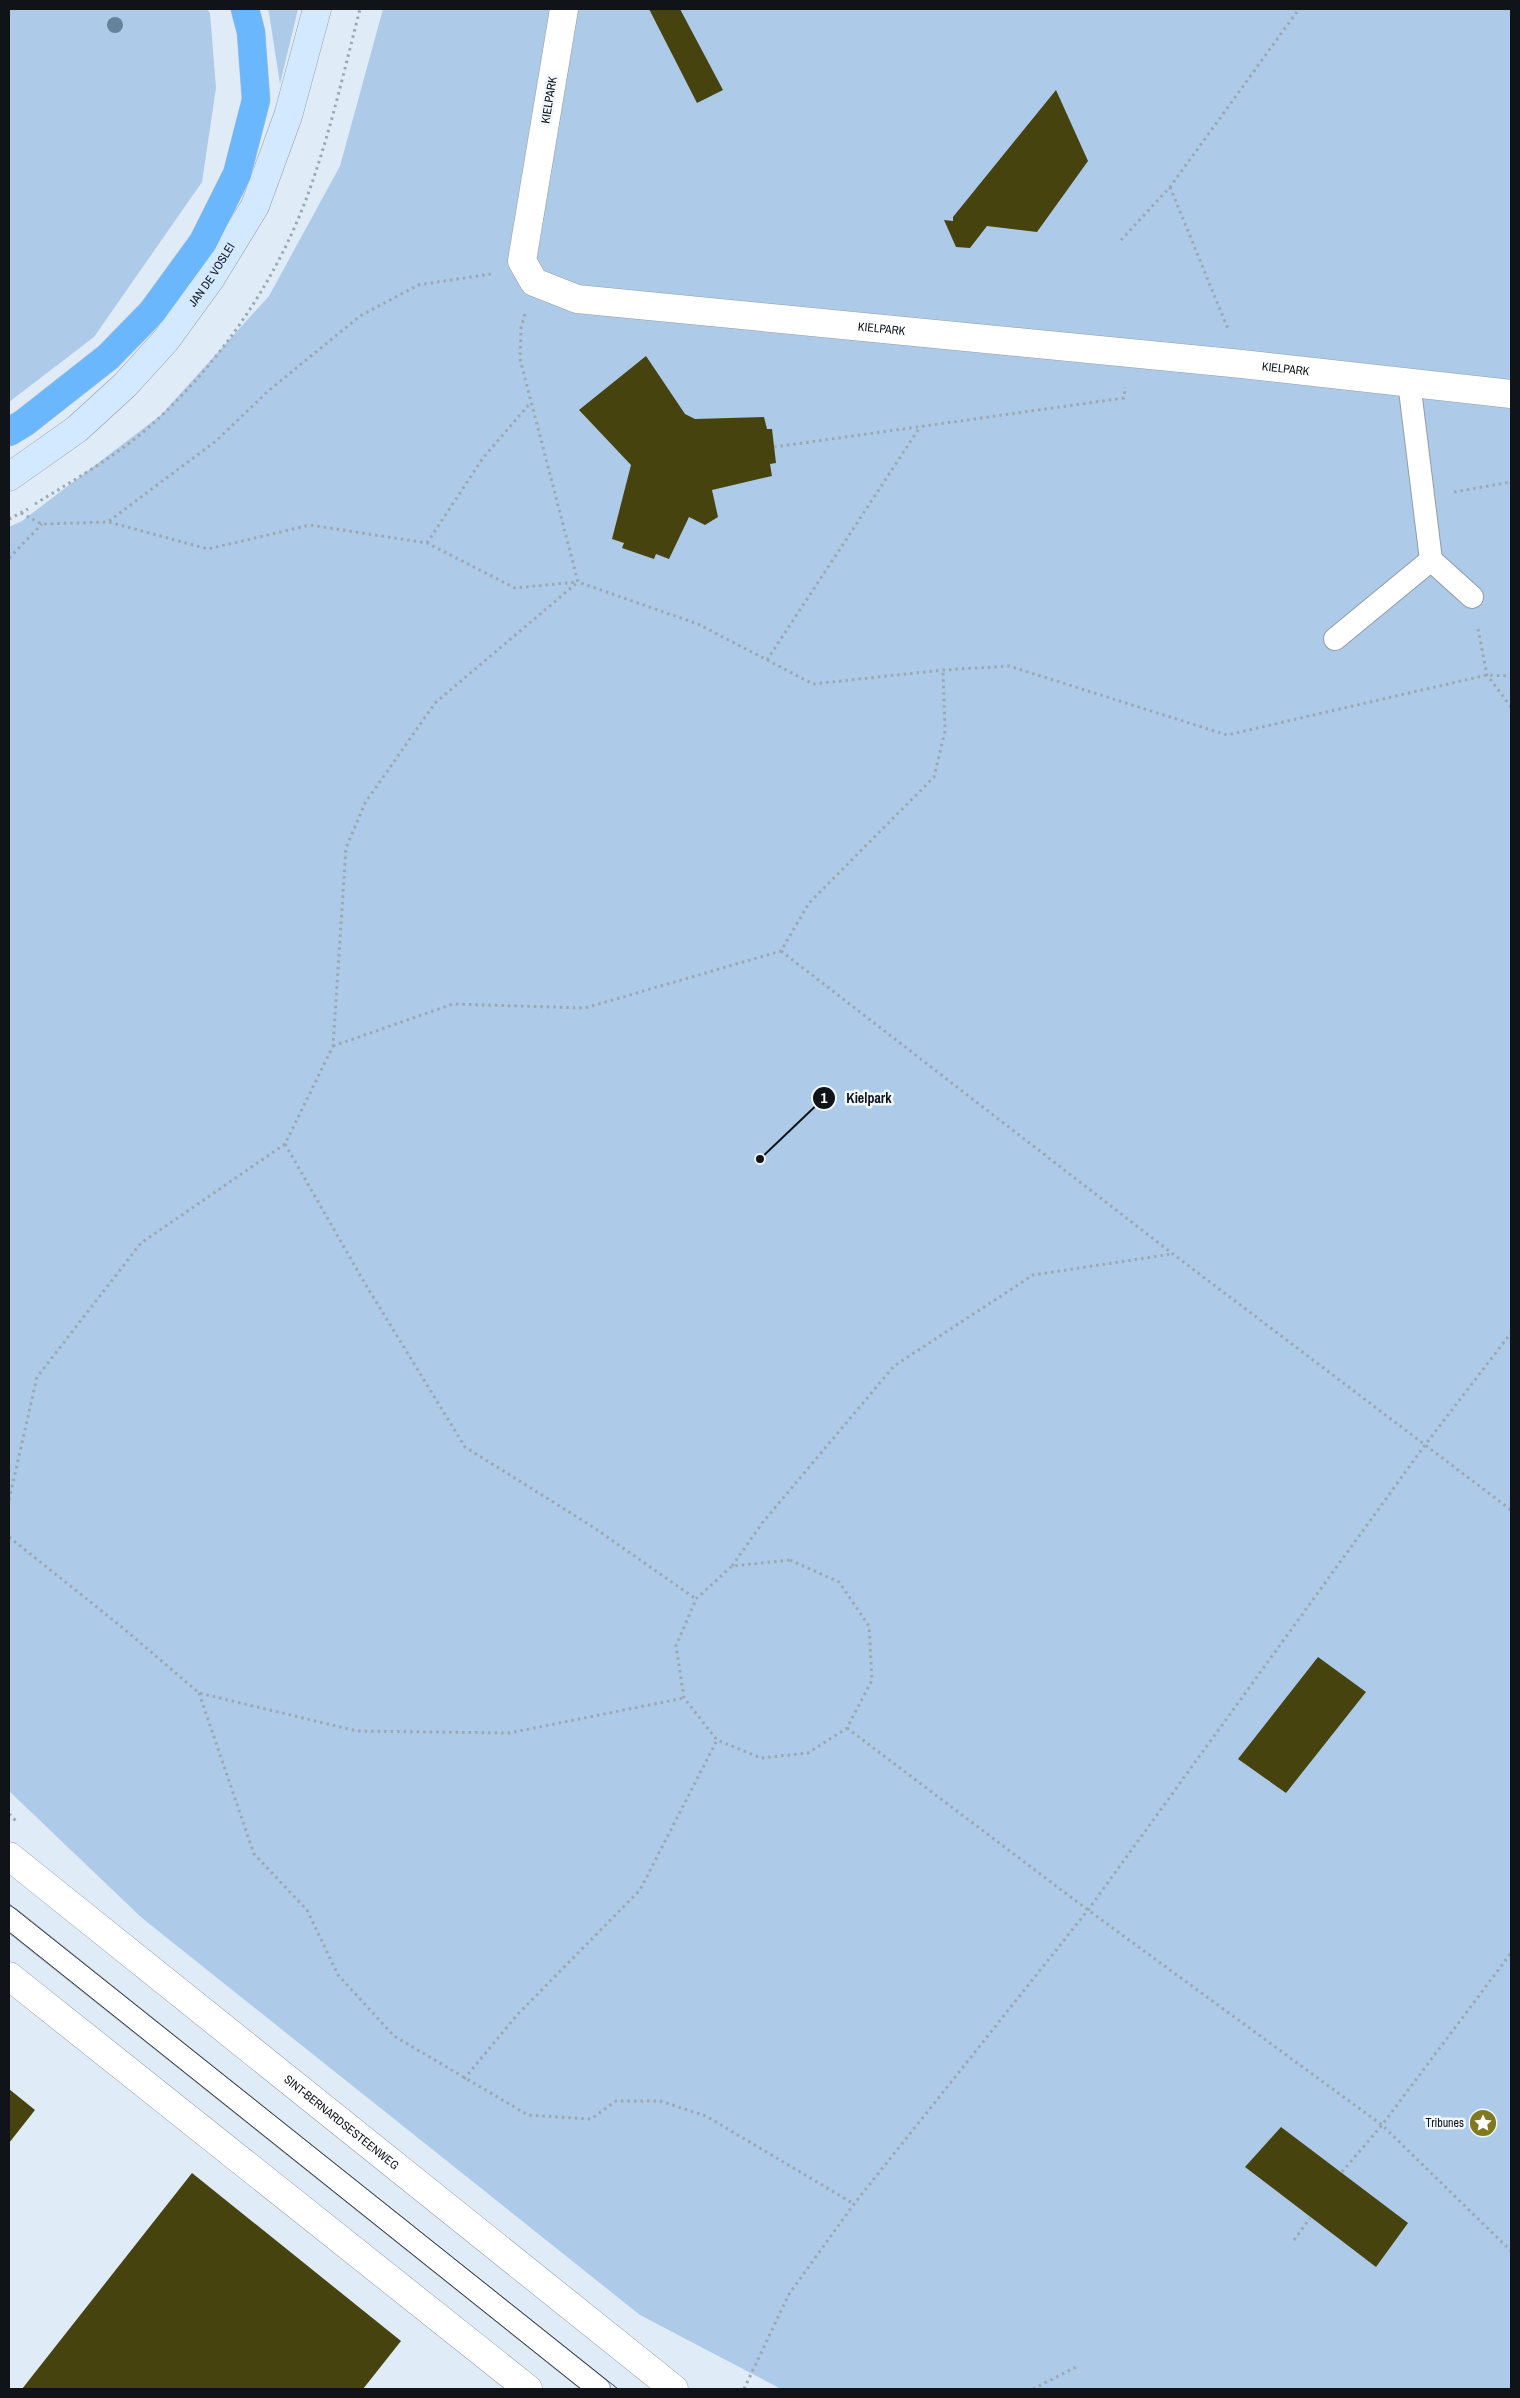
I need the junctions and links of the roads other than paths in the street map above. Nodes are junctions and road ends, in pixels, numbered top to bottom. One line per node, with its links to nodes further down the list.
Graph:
1 (245, 9): 6 (highway)
2 (317, 9): 7 (main road, JAN DE VOSLEI)
3 (564, 9): 4 (street, KIELPARK)
4 (1409, 382): 5 (street, KIELPARK); 8 (lane)
5 (1511, 394)
6 (9, 432)
7 (9, 477)
8 (1431, 560): 9 (lane); 10 (lane)
9 (1472, 597)
10 (1335, 640)
11 (9, 1856): 16 (street, SINT-BERNARDSESTEENWEG)
12 (9, 1918): 15 (lane)
13 (9, 1976): 14 (street)
14 (528, 2389)
15 (599, 2389)
16 (674, 2389)

